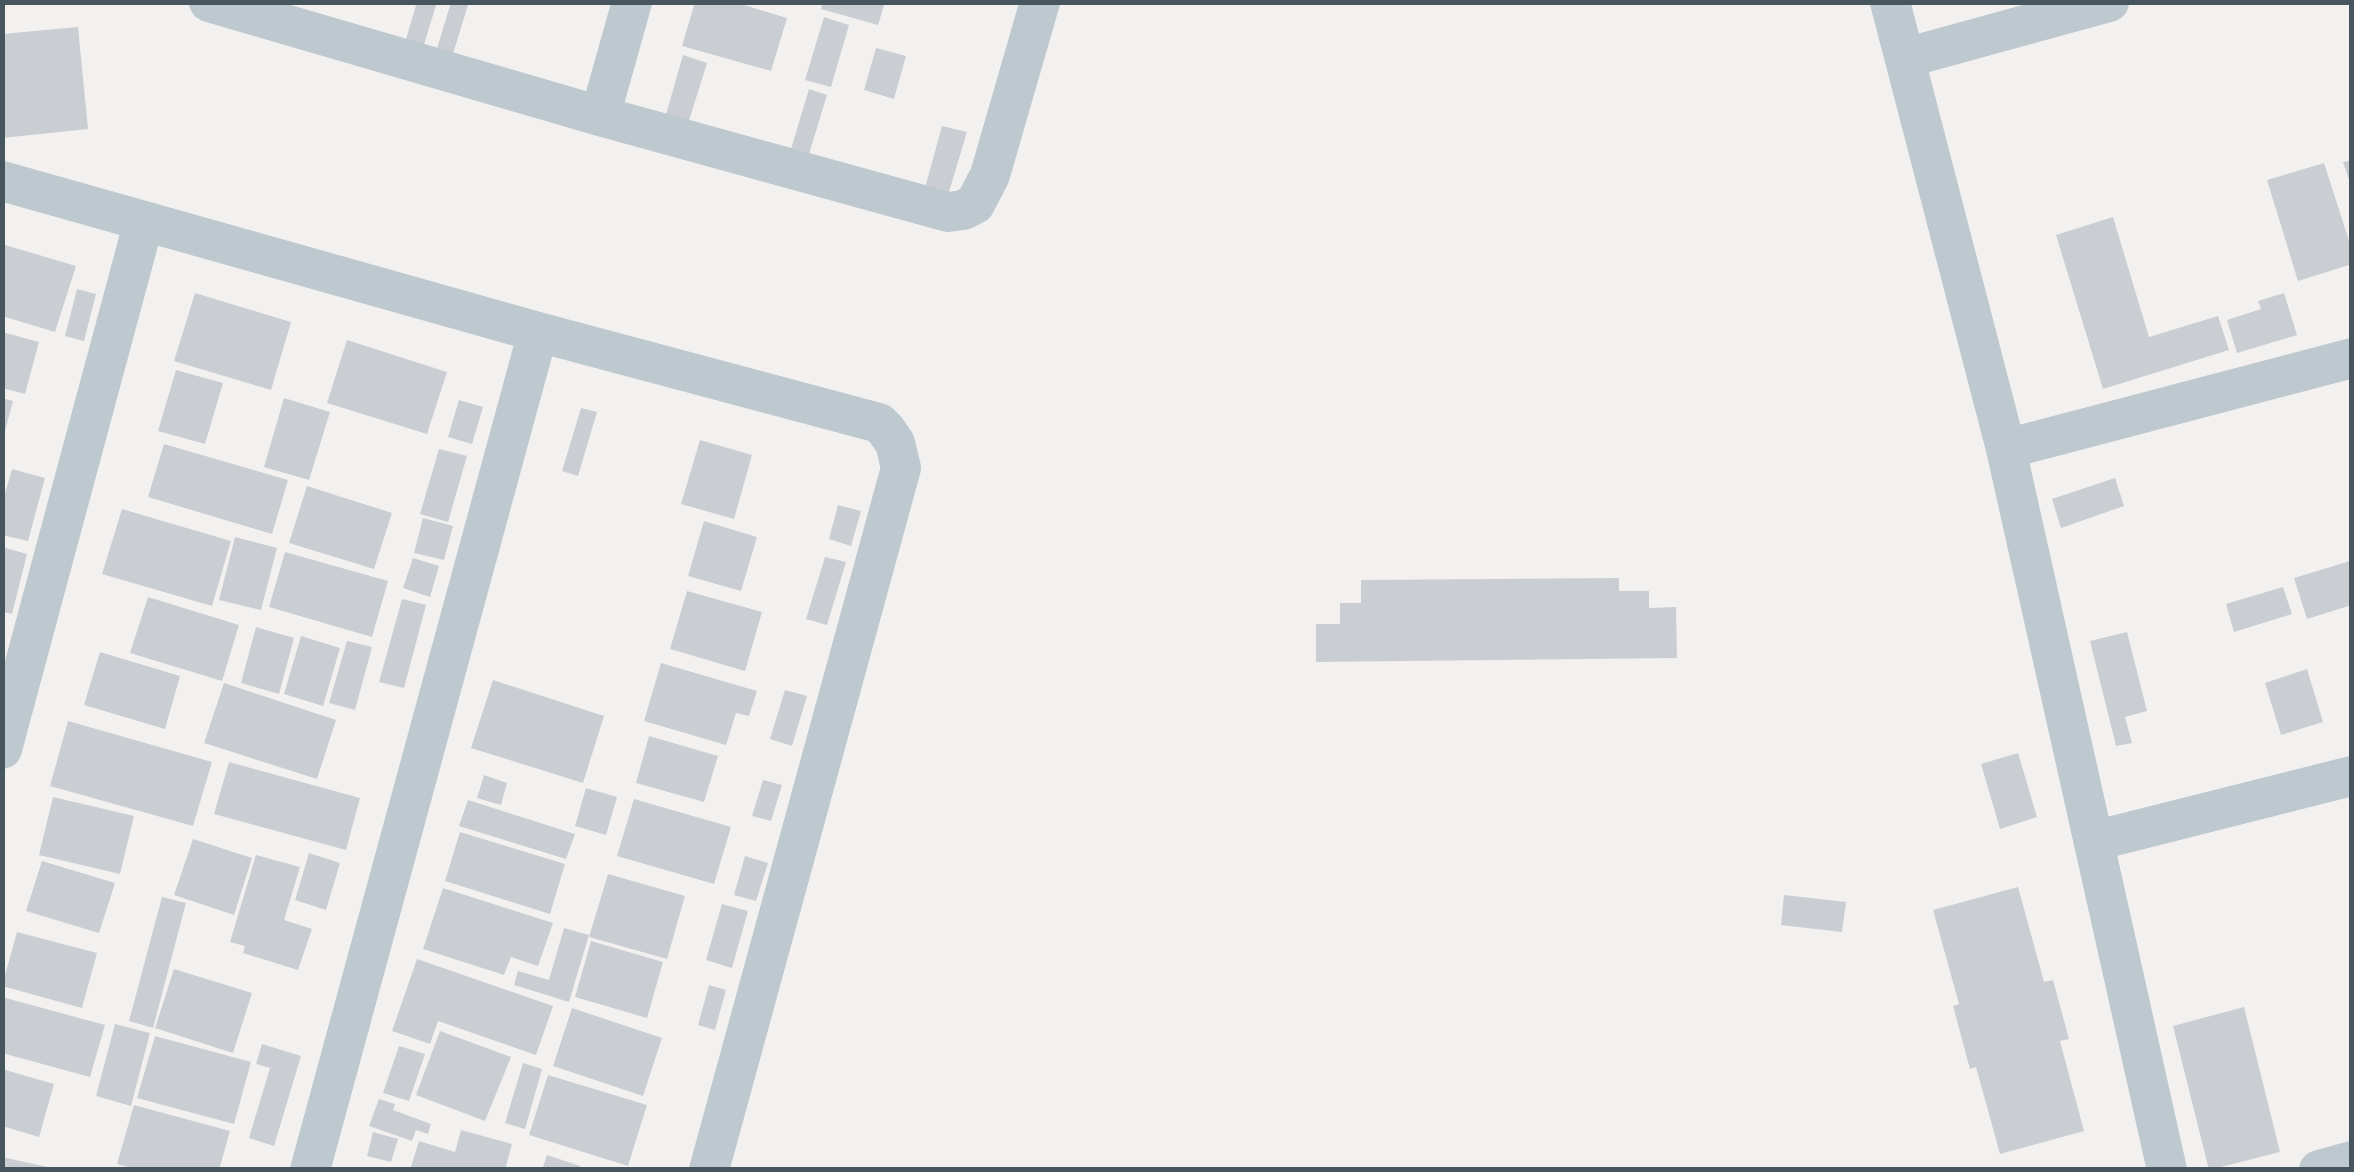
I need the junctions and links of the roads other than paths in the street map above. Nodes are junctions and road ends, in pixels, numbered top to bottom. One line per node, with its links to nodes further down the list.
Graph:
1 (632, 2): 7 (street)
2 (1040, 2): 7 (street)
3 (1890, 2): 6 (street)
4 (2109, 2): 6 (street)
5 (210, 3): 7 (street)
6 (1906, 58): 12 (street)
7 (600, 116)
8 (2, 181): 9 (street)
9 (144, 221): 10 (street); 13 (street)
10 (538, 332): 17 (street); 18 (street)
11 (2352, 358): 12 (street)
12 (2006, 450): 15 (street)
13 (2, 749)
14 (2352, 776): 15 (street)
15 (2094, 842): 19 (street)
16 (2352, 1161): 20 (street)
17 (310, 1170)
18 (709, 1170)
19 (2166, 1170)
20 (2319, 1170)

